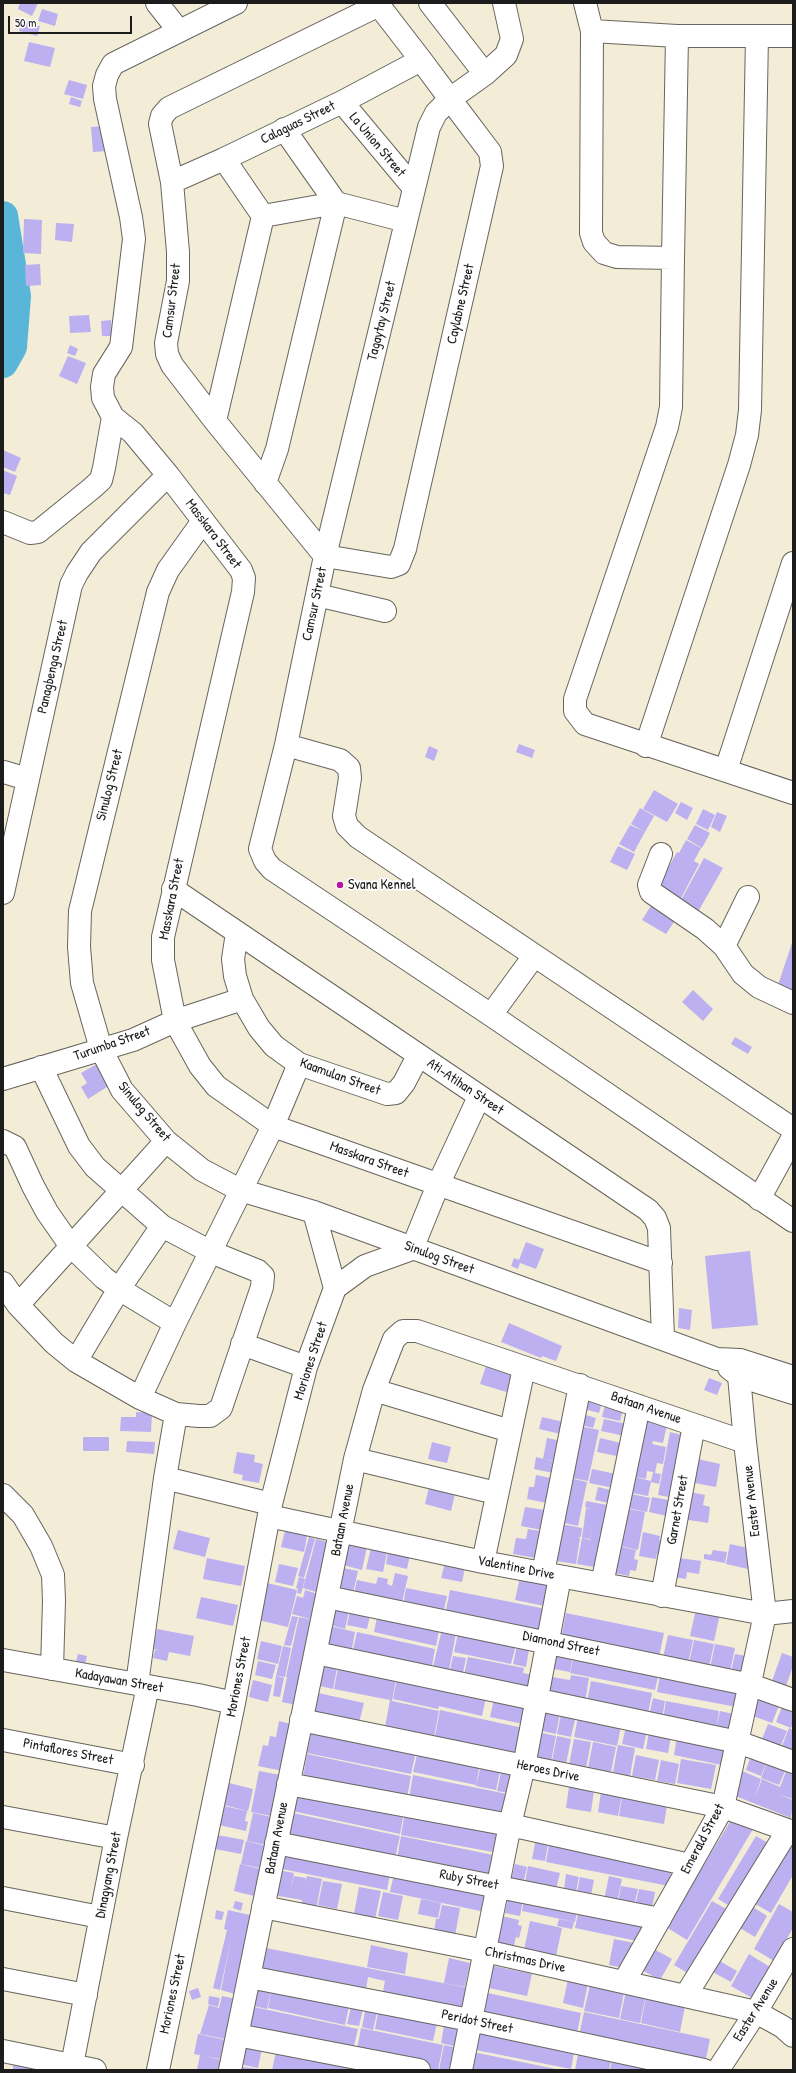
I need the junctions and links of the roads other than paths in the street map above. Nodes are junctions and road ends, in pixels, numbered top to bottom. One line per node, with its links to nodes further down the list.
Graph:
1 (157, 3): 7 (street)
2 (236, 3): 7 (street)
3 (430, 3): 13 (street)
4 (504, 3): 13 (street, Tagaytay Street)
5 (585, 3): 8 (street)
6 (378, 4): 12 (street, Caylabne Street); 18 (street, Camsur Street)
7 (179, 31): 24 (street)
8 (592, 31): 9 (street); 23 (street)
9 (676, 36): 10 (street); 23 (street)
10 (757, 36): 11 (street); 35 (street)
11 (793, 36)
12 (421, 60): 14 (street, Caylabne Street); 15 (street, Calaguas Street)
13 (481, 76): 14 (street, Tagaytay Street)
14 (453, 97): 19 (street, Tagaytay Street); 30 (street, Caylabne Street)
15 (342, 102): 16 (street, Calaguas Street); 19 (street, La Union Street)
16 (284, 129): 17 (street, Calaguas Street); 20 (street)
17 (224, 159): 18 (street, Calaguas Street); 21 (street)
18 (172, 182): 25 (street, Camsur Street)
19 (413, 187): 22 (street, Tagaytay Street)
20 (336, 203): 21 (street); 22 (street); 27 (street)
21 (263, 216): 25 (street)
22 (406, 221): 30 (street, Tagaytay Street)
23 (673, 258): 35 (street)
24 (113, 417): 26 (street, Masskara Street); 29 (street)
25 (215, 421): 27 (street, Camsur Street)
26 (168, 474): 28 (street, Masskara Street); 38 (street, Panagbenga Street)
27 (265, 483): 30 (street, Camsur Street)
28 (203, 521): 41 (street, Masskara Street); 51 (street, Sinulog Street)
29 (3, 522)
30 (325, 556): 32 (street, Camsur Street)
31 (793, 563): 36 (street)
32 (317, 595): 33 (street); 34 (street, Camsur Street)
33 (386, 611)
34 (286, 745): 46 (street); 49 (street, Camsur Street)
35 (646, 746): 36 (street)
36 (726, 770): 39 (street)
37 (4, 772): 38 (street)
38 (27, 779): 42 (street, Panagbenga Street)
39 (793, 793)
40 (661, 854): 45 (street)
41 (172, 889): 44 (street, Ati-Atihan Street); 50 (street, Masskara Street)
42 (3, 892)
43 (748, 897): 45 (street)
44 (237, 933): 47 (street, Kaamulan Street); 52 (street, Ati-Atihan Street)
45 (724, 946): 48 (street)
46 (534, 956): 49 (street); 58 (street)
47 (242, 999): 50 (street, Turumba Street); 53 (street, Kaamulan Street)
48 (793, 1003)
49 (491, 1015): 65 (street, Camsur Street)
50 (175, 1021): 51 (street, Turumba Street); 57 (street, Masskara Street)
51 (101, 1049): 54 (street, Turumba Street); 61 (street, Sinulog Street)
52 (418, 1056): 53 (street, Kaamulan Street); 56 (street, Ati-Atihan Street)
53 (299, 1064): 57 (street)
54 (41, 1068): 55 (street, Turumba Street); 64 (street)
55 (3, 1079)
56 (479, 1097): 62 (street); 72 (street, Ati-Atihan Street)
57 (273, 1126): 62 (street, Masskara Street); 63 (street)
58 (793, 1129)
59 (793, 1137): 65 (street)
60 (3, 1141): 69 (street)
61 (166, 1141): 63 (street, Sinulog Street); 64 (street)
62 (438, 1185): 70 (street); 72 (street, Masskara Street)
63 (240, 1190): 66 (street, Sinulog Street); 71 (street)
64 (120, 1191): 68 (street); 69 (street)
65 (759, 1199): 67 (street, Camsur Street)
66 (314, 1212): 70 (street, Sinulog Street); 74 (street)
67 (793, 1221)
68 (162, 1226): 71 (street); 75 (street)
69 (70, 1245): 75 (street); 76 (street)
70 (412, 1249): 74 (street); 78 (street, Sinulog Street)
71 (212, 1252): 77 (street); 79 (street)
72 (661, 1263): 78 (street, Ati-Atihan Street)
73 (3, 1283): 76 (street)
74 (335, 1288): 81 (street, Moriones Street)
75 (119, 1289): 77 (street); 80 (street)
76 (18, 1305): 80 (street)
77 (175, 1323): 88 (street)
78 (664, 1339): 83 (street, Sinulog Street)
79 (242, 1344): 81 (street); 90 (street)
80 (76, 1361): 88 (street)
81 (306, 1367): 98 (street, Moriones Street)
82 (524, 1368): 85 (street, Bataan Avenue); 86 (street, Bataan Avenue); 92 (street)
83 (740, 1368): 84 (street); 87 (street); 93 (street, Easter Avenue)
84 (793, 1377)
85 (580, 1385): 89 (street, Bataan Avenue); 101 (street)
86 (374, 1390): 92 (street); 94 (street, Bataan Avenue)
87 (793, 1393)
88 (140, 1398): 90 (street)
89 (639, 1406): 91 (street, Bataan Avenue); 102 (street)
90 (176, 1414): 95 (street, Dinagyang Street)
91 (694, 1425): 93 (street, Bataan Avenue); 103 (street, Garnet Street)
92 (510, 1431): 96 (street)
93 (745, 1442): 106 (street, Easter Avenue)
94 (355, 1459): 96 (street); 99 (street, Bataan Avenue)
95 (165, 1478): 98 (street, Valentine Drive); 111 (street, Dinagyang Street)
96 (496, 1493): 100 (street)
97 (3, 1495): 110 (street)
98 (270, 1510): 99 (street, Valentine Drive); 115 (street, Moriones Street)
99 (342, 1531): 100 (street, Valentine Drive); 104 (street, Bataan Avenue)
100 (483, 1562): 101 (street, Valentine Drive)
101 (552, 1575): 102 (street, Valentine Drive); 107 (street)
102 (602, 1584): 103 (street, Valentine Drive)
103 (662, 1596): 106 (street, Valentine Drive)
104 (327, 1597): 107 (street, Diamond Street); 108 (street, Bataan Avenue)
105 (793, 1611): 106 (street)
106 (765, 1614): 112 (street, Emerald Street)
107 (549, 1642): 112 (street, Diamond Street); 113 (street)
108 (316, 1653): 113 (street); 116 (street, Bataan Avenue)
109 (3, 1660): 110 (street, Kadayawan Street)
110 (52, 1669): 111 (street, Kadayawan Street)
111 (142, 1685): 115 (street, Kadayawan Street); 120 (street, Dinagyang Street)
112 (751, 1685): 114 (street, Diamond Street); 118 (street, Emerald Street)
113 (537, 1700): 118 (street); 121 (street)
114 (793, 1700)
115 (234, 1703): 148 (street, Moriones Street)
116 (301, 1720): 121 (street, Heroes Drive); 122 (street, Bataan Avenue)
117 (3, 1740): 120 (street, Pintaflores Street)
118 (738, 1742): 119 (street); 123 (street, Emerald Street)
119 (793, 1762)
120 (133, 1765): 127 (street, Dinagyang Street)
121 (524, 1766): 123 (street, Heroes Drive); 125 (street)
122 (288, 1784): 125 (street); 128 (street, Bataan Avenue)
123 (723, 1807): 126 (street, Heroes Drive); 129 (street, Emerald Street)
124 (3, 1817): 127 (street)
125 (510, 1825): 129 (street); 130 (street)
126 (790, 1831): 141 (street)
127 (116, 1838): 133 (street, Dinagyang Street)
128 (276, 1843): 130 (street, Ruby Street); 132 (street, Bataan Avenue)
129 (690, 1865): 134 (street, Emerald Street)
130 (498, 1886): 134 (street, Ruby Street); 136 (street)
131 (3, 1898): 133 (street)
132 (263, 1907): 136 (street, Christmas Drive); 137 (street, Bataan Avenue)
133 (100, 1917): 140 (street, Dinagyang Street)
134 (660, 1919): 139 (street, Emerald Street)
135 (793, 1949): 142 (street, Easter Avenue)
136 (485, 1951): 139 (street, Christmas Drive); 143 (street)
137 (249, 1977): 143 (street, Peridot Street); 145 (street, Bataan Avenue)
138 (3, 1979): 140 (street)
139 (624, 1982): 141 (street, Christmas Drive)
140 (86, 1995): 147 (street, Dinagyang Street)
141 (686, 1995): 142 (street, Christmas Drive)
142 (756, 2012): 144 (street, Christmas Drive); 153 (street, Easter Avenue)
143 (470, 2020): 151 (street); 152 (street, Peridot Street)
144 (788, 2032)
145 (237, 2035): 149 (street, Bataan Avenue); 150 (street)
146 (3, 2051): 147 (street)
147 (84, 2068)
148 (158, 2070)
149 (230, 2070)
150 (419, 2070)
151 (461, 2070)
152 (704, 2070)
153 (718, 2070)

